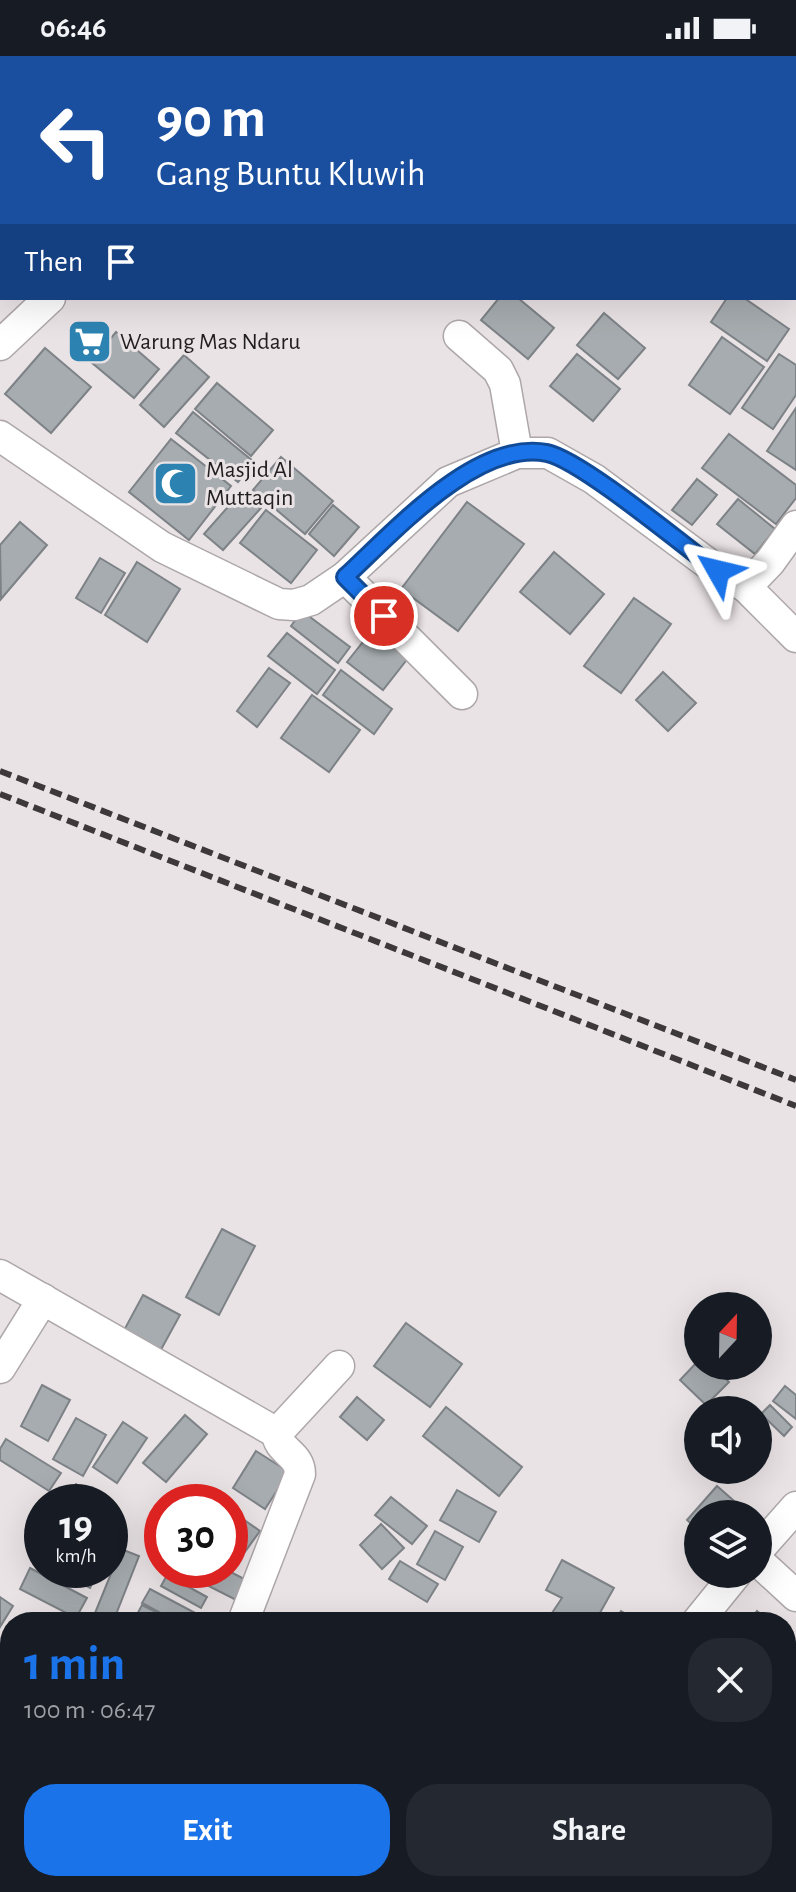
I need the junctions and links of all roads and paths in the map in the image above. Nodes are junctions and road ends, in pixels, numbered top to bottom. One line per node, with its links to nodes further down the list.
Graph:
1 (48, 300): 3 (street)
2 (459, 336): 5 (street)
3 (0, 345)
4 (0, 436): 7 (street)
5 (517, 453): 7 (street); 8 (street)
6 (796, 526): 8 (street)
7 (345, 577): 10 (street)
8 (746, 587): 9 (street)
9 (796, 637)
10 (462, 694)
11 (0, 1275): 12 (street)
12 (43, 1299): 14 (street); 15 (street)
13 (339, 1366): 15 (street)
14 (0, 1368)
15 (277, 1433): 21 (street)
16 (796, 1507): 17 (street)
17 (772, 1534)
18 (772, 1574): 20 (street)
19 (725, 1588): 22 (street)
20 (796, 1596)
21 (247, 1612)
22 (705, 1612)

